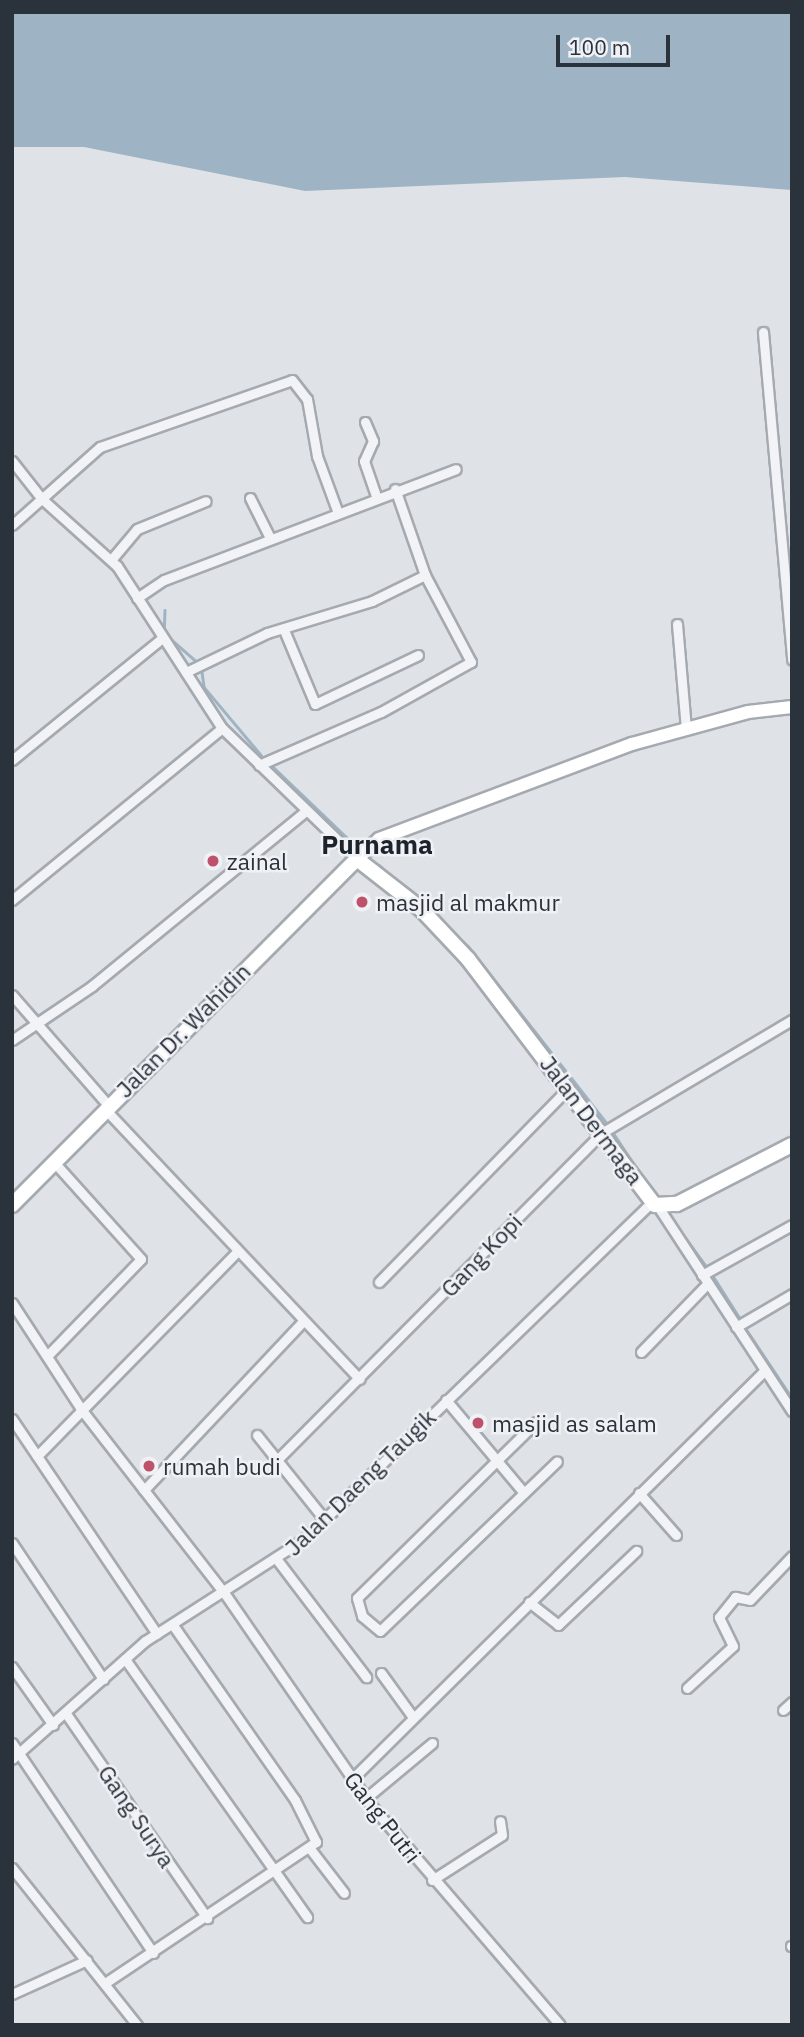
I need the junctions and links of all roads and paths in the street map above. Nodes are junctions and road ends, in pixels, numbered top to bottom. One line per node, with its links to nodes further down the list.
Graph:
1 (763, 332): 20 (street)
2 (365, 422): 6 (street)
3 (12, 461): 8 (street)
4 (456, 469): 5 (street)
5 (395, 489): 6 (street); 14 (street)
6 (376, 496): 10 (street)
7 (250, 498): 12 (street)
8 (42, 499): 10 (street); 11 (street); 13 (street)
9 (206, 501): 13 (street)
10 (338, 513): 12 (street)
11 (12, 525)
12 (270, 538): 15 (street)
13 (111, 560): 15 (street)
14 (425, 575): 17 (street); 26 (street)
15 (137, 598): 18 (street)
16 (677, 624): 24 (street)
17 (284, 629): 19 (street); 21 (street)
18 (161, 639): 21 (street); 25 (street)
19 (418, 656)
20 (792, 660)
21 (186, 673): 23 (street)
22 (792, 707): 24 (street)
23 (222, 728): 26 (street); 29 (street)
24 (686, 730): 28 (street)
25 (12, 760)
26 (259, 765): 27 (street)
27 (306, 811): 28 (street); 31 (street)
28 (357, 859): 34 (main road, Jalan Dermaga); 35 (main road, Jalan Dr. Wahidin)
29 (12, 901)
30 (12, 995): 31 (street)
31 (37, 1020): 33 (street); 35 (street)
32 (792, 1020): 36 (street, Gang Kopi)
33 (12, 1040)
34 (568, 1088): 36 (main road, Jalan Dermaga); 44 (street)
35 (107, 1107): 38 (main road, Jalan Dr. Wahidin); 42 (street)
36 (603, 1132): 40 (main road, Jalan Dermaga); 52 (street, Gang Kopi)
37 (792, 1145): 40 (main road)
38 (54, 1162): 39 (main road, Jalan Dr. Wahidin); 50 (street)
39 (12, 1205)
40 (656, 1205): 43 (street, Jalan Dermaga); 54 (street, Jalan Daeng Taugik)
41 (792, 1225): 43 (street)
42 (237, 1252): 47 (street); 55 (street)
43 (705, 1279): 48 (street, Jalan Dermaga); 49 (street)
44 (379, 1282)
45 (792, 1294): 48 (street)
46 (12, 1303): 50 (street, Gang Putri)
47 (303, 1321): 52 (street); 64 (street)
48 (736, 1327): 51 (street, Jalan Dermaga)
49 (641, 1352)
50 (47, 1356): 55 (street, Gang Putri)
51 (765, 1370): 53 (street, Jalan Dermaga); 66 (street)
52 (359, 1379): 61 (street, Gang Kopi)
53 (788, 1399): 56 (street, Jalan Dermaga)
54 (446, 1400): 63 (street); 67 (street, Jalan Daeng Taugik)
55 (81, 1409): 60 (street); 64 (street, Gang Putri)
56 (792, 1411)
57 (12, 1419): 60 (street)
58 (536, 1422): 63 (street)
59 (257, 1435): 61 (street)
60 (37, 1456): 76 (street)
61 (278, 1459): 67 (street)
62 (557, 1461): 65 (street)
63 (496, 1462): 65 (street); 65 (street)
64 (144, 1490): 73 (street, Gang Putri)
65 (524, 1493)
66 (639, 1493): 68 (street); 74 (street)
67 (324, 1519): 72 (street, Jalan Daeng Taugik)
68 (676, 1535)
69 (12, 1543): 81 (street)
70 (636, 1551): 74 (street)
71 (792, 1556): 82 (street)
72 (278, 1561): 73 (street, Jalan Daeng Taugik); 80 (street)
73 (225, 1594): 75 (street, Jalan Daeng Taugik); 91 (street, Gang Putri)
74 (529, 1602): 86 (street)
75 (173, 1625): 76 (street, Jalan Daeng Taugik); 94 (street)
76 (157, 1634): 77 (street, Jalan Daeng Taugik)
77 (125, 1659): 81 (street, Jalan Daeng Taugik); 96 (street)
78 (12, 1667): 87 (street)
79 (381, 1673): 86 (street)
80 (366, 1677)
81 (103, 1679): 85 (street, Jalan Daeng Taugik)
82 (687, 1688)
83 (792, 1702): 84 (street)
84 (783, 1710)
85 (67, 1714): 87 (street, Jalan Daeng Taugik); 100 (street, Gang Surya)
86 (412, 1716): 91 (street)
87 (53, 1725): 90 (street, Jalan Daeng Taugik)
88 (12, 1743): 90 (street)
89 (432, 1743): 92 (street)
90 (16, 1756): 101 (street)
91 (352, 1779): 92 (street, Gang Putri)
92 (366, 1798): 97 (street, Gang Putri)
93 (500, 1821): 97 (street)
94 (311, 1850): 96 (street); 98 (street)
95 (12, 1868): 102 (street)
96 (275, 1873): 99 (street); 100 (street)
97 (432, 1880): 106 (street, Gang Putri)
98 (344, 1893)
99 (307, 1917)
100 (206, 1918): 101 (street)
101 (153, 1953): 103 (street)
102 (88, 1959): 103 (street); 104 (street)
103 (105, 1983): 105 (street)
104 (12, 1994)
105 (137, 2025)
106 (560, 2025)

